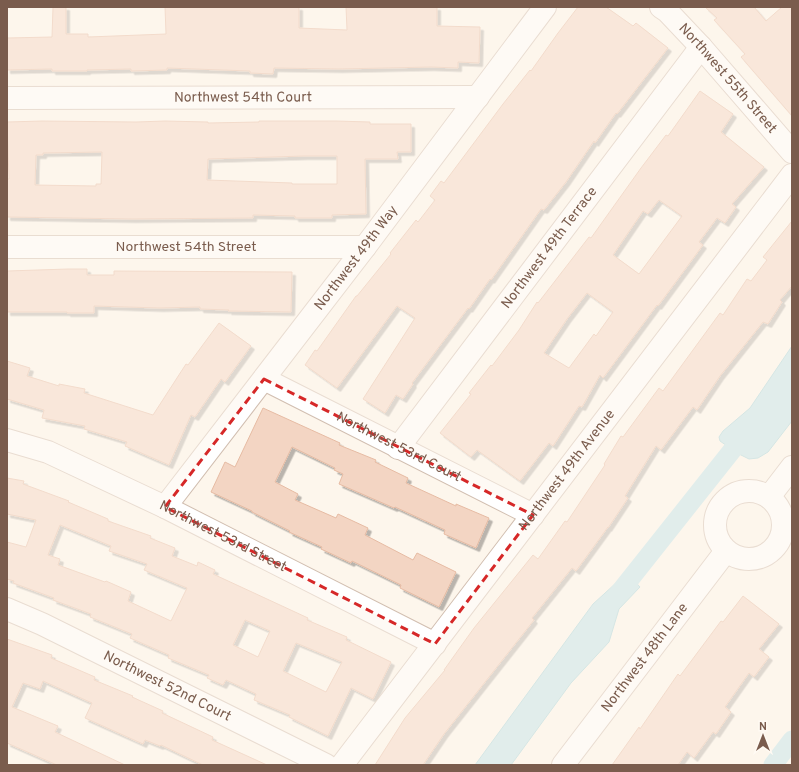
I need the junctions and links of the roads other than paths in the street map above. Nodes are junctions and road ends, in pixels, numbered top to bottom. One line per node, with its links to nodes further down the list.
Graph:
1 (545, 7): 4 (street, Northwest 49th Way)
2 (661, 7): 3 (street, Northwest 55th Street)
3 (701, 48): 6 (street, Northwest 55th Street); 12 (street, Northwest 49th Terrace)
4 (478, 97): 5 (street, Northwest 54th Court); 9 (street, Northwest 49th Way)
5 (7, 98)
6 (792, 152)
7 (792, 175): 16 (street, Northwest 49th Avenue)
8 (7, 247): 9 (street, Northwest 54th Street)
9 (365, 247): 10 (street, Northwest 49th Way)
10 (264, 379): 12 (street, Northwest 53rd Court); 15 (street, Northwest 49th Way)
11 (7, 440): 15 (street, Northwest 53rd Street)
12 (398, 448): 16 (street, Northwest 53rd Court)
13 (792, 467): 14 (street)
14 (769, 497): 17 (street); 17 (street)
15 (165, 507): 19 (street, Northwest 53rd Street)
16 (533, 515): 19 (street, Northwest 49th Avenue)
17 (726, 551): 22 (street, Northwest 48th Lane)
18 (7, 609): 20 (street, Northwest 52nd Court)
19 (435, 644): 21 (street, Northwest 49th Avenue)
20 (326, 765)
21 (342, 765)
22 (563, 765)

